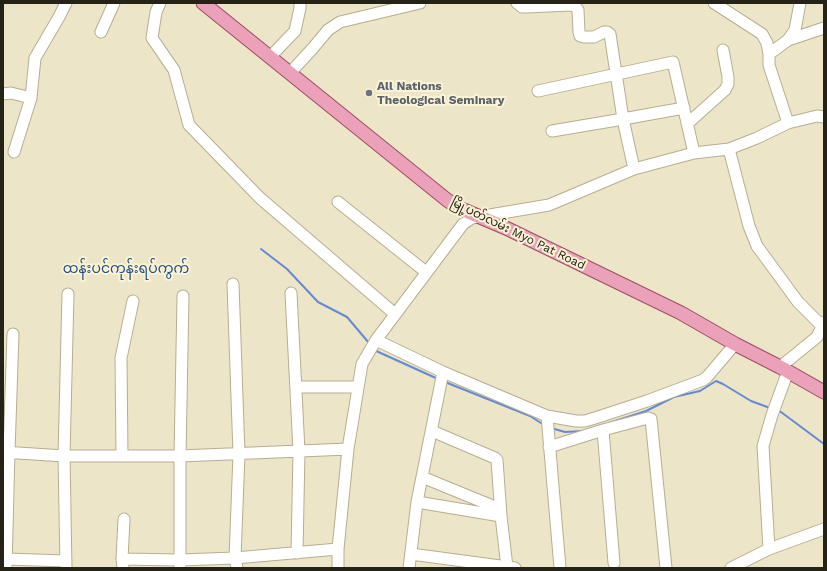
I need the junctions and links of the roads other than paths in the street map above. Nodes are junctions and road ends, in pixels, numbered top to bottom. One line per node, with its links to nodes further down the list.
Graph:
1 (66, 3): 20 (street)
2 (114, 3): 11 (street)
3 (160, 3): 39 (street)
4 (203, 3): 15 (main road, မြို့ပတ်လမ်း Myo Pat Road)
5 (300, 3): 15 (street)
6 (420, 3): 16 (street)
7 (517, 3): 17 (street)
8 (714, 3): 14 (street)
9 (800, 3): 12 (street)
10 (824, 28): 12 (street)
11 (101, 32)
12 (788, 40): 14 (street)
13 (723, 50): 25 (street)
14 (769, 54): 24 (street)
15 (270, 57): 16 (main road, မြို့ပတ်လမ်း Myo Pat Road)
16 (290, 73): 32 (main road, မြို့ပတ်လမ်း Myo Pat Road)
17 (616, 74): 18 (street); 21 (street); 23 (street)
18 (538, 91)
19 (3, 94): 20 (street)
20 (31, 98): 28 (street)
21 (684, 108): 23 (street); 25 (street)
22 (824, 117): 24 (street)
23 (623, 119): 26 (street); 30 (street)
24 (788, 123): 27 (street)
25 (687, 124): 29 (street)
26 (552, 131)
27 (729, 149): 29 (street); 40 (street)
28 (14, 152)
29 (694, 154): 30 (street)
30 (634, 169): 32 (street)
31 (338, 202): 33 (street)
32 (480, 217): 33 (street); 43 (main road, မြို့ပတ်လမ်း Myo Pat Road)
33 (426, 272): 39 (street)
34 (233, 284): 57 (street)
35 (291, 293): 47 (street)
36 (68, 294): 58 (street)
37 (182, 296): 60 (street)
38 (133, 301): 59 (street)
39 (395, 314): 42 (street)
40 (823, 324): 45 (street)
41 (13, 334): 44 (street)
42 (376, 340): 46 (street); 48 (street)
43 (736, 344): 45 (main road, မြို့ပတ်လမ်း Myo Pat Road); 50 (street)
44 (7, 368): 56 (street)
45 (784, 369): 49 (main road, မြို့ပတ်လမ်း Myo Pat Road); 66 (street)
46 (443, 372): 50 (street); 52 (street)
47 (296, 387): 48 (street); 55 (street)
48 (358, 387): 54 (street)
49 (824, 392)
50 (546, 416): 53 (street)
51 (603, 430): 53 (street); 72 (street); 80 (street)
52 (432, 431): 61 (street); 63 (street)
53 (549, 447): 79 (street)
54 (348, 449): 55 (street); 67 (street)
55 (300, 451): 57 (street); 68 (street)
56 (6, 452): 58 (street); 73 (street)
57 (239, 454): 60 (street); 71 (street)
58 (64, 456): 59 (street); 74 (street)
59 (122, 456): 60 (street)
60 (180, 456): 75 (street)
61 (422, 477): 62 (street); 63 (street)
62 (417, 502): 63 (street); 69 (street)
63 (500, 512): 78 (street)
64 (124, 519): 70 (street)
65 (824, 529): 66 (street)
66 (769, 549): 81 (street)
67 (338, 550): 68 (street); 76 (street)
68 (297, 553): 71 (street)
69 (411, 554): 77 (street); 78 (street)
70 (123, 563): 75 (street)
71 (236, 563): 75 (street)
72 (614, 563)
73 (6, 564): 74 (street)
74 (66, 564)
75 (180, 564)
76 (338, 568)
77 (409, 568)
78 (511, 568)
79 (560, 568)
80 (666, 568)
81 (731, 568)

